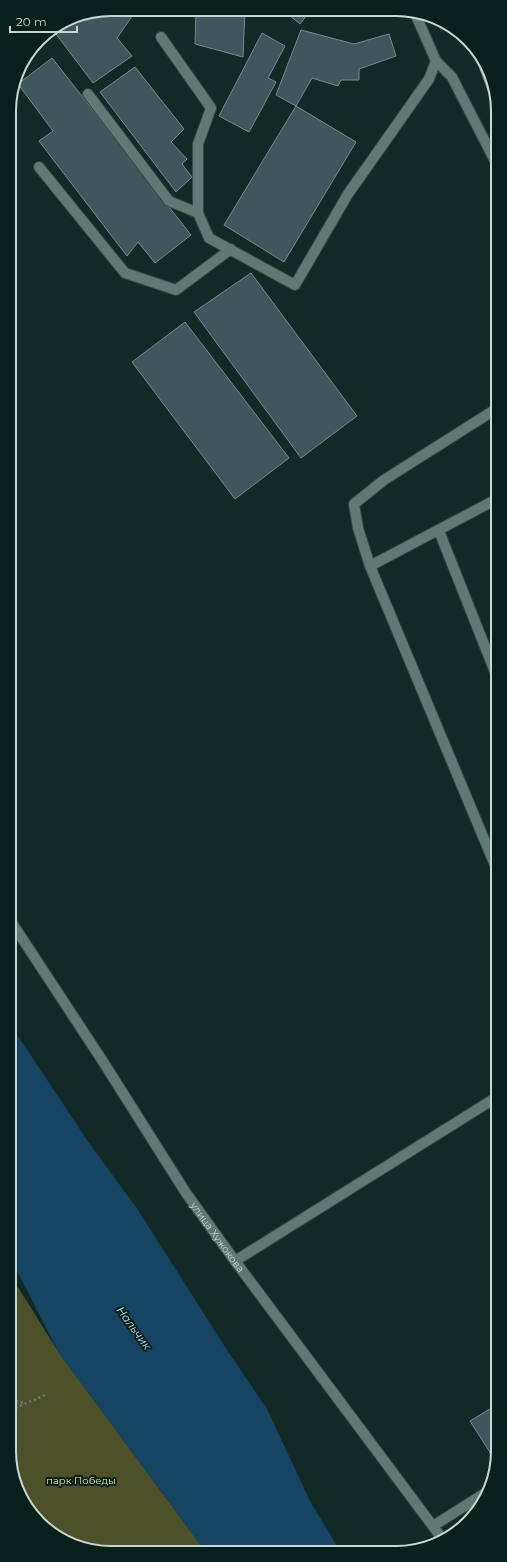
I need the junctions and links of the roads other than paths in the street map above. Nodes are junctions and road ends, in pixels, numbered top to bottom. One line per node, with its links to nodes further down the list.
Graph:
1 (417, 19): 3 (street)
2 (161, 37): 7 (street)
3 (436, 61): 5 (street); 8 (street)
4 (88, 94): 7 (street)
5 (491, 153)
6 (39, 167): 8 (street)
7 (198, 213): 8 (street)
8 (231, 250)
9 (491, 412): 12 (street)
10 (491, 502): 11 (street)
11 (439, 531): 12 (street); 13 (street)
12 (370, 566): 14 (street)
13 (491, 662)
14 (491, 856)
15 (16, 929): 17 (street, улица Хужокова)
16 (491, 1101): 17 (street)
17 (235, 1261): 19 (street, улица Хужокова)
18 (478, 1497): 19 (street)
19 (433, 1526): 20 (street, улица Хужокова)
20 (440, 1535)

